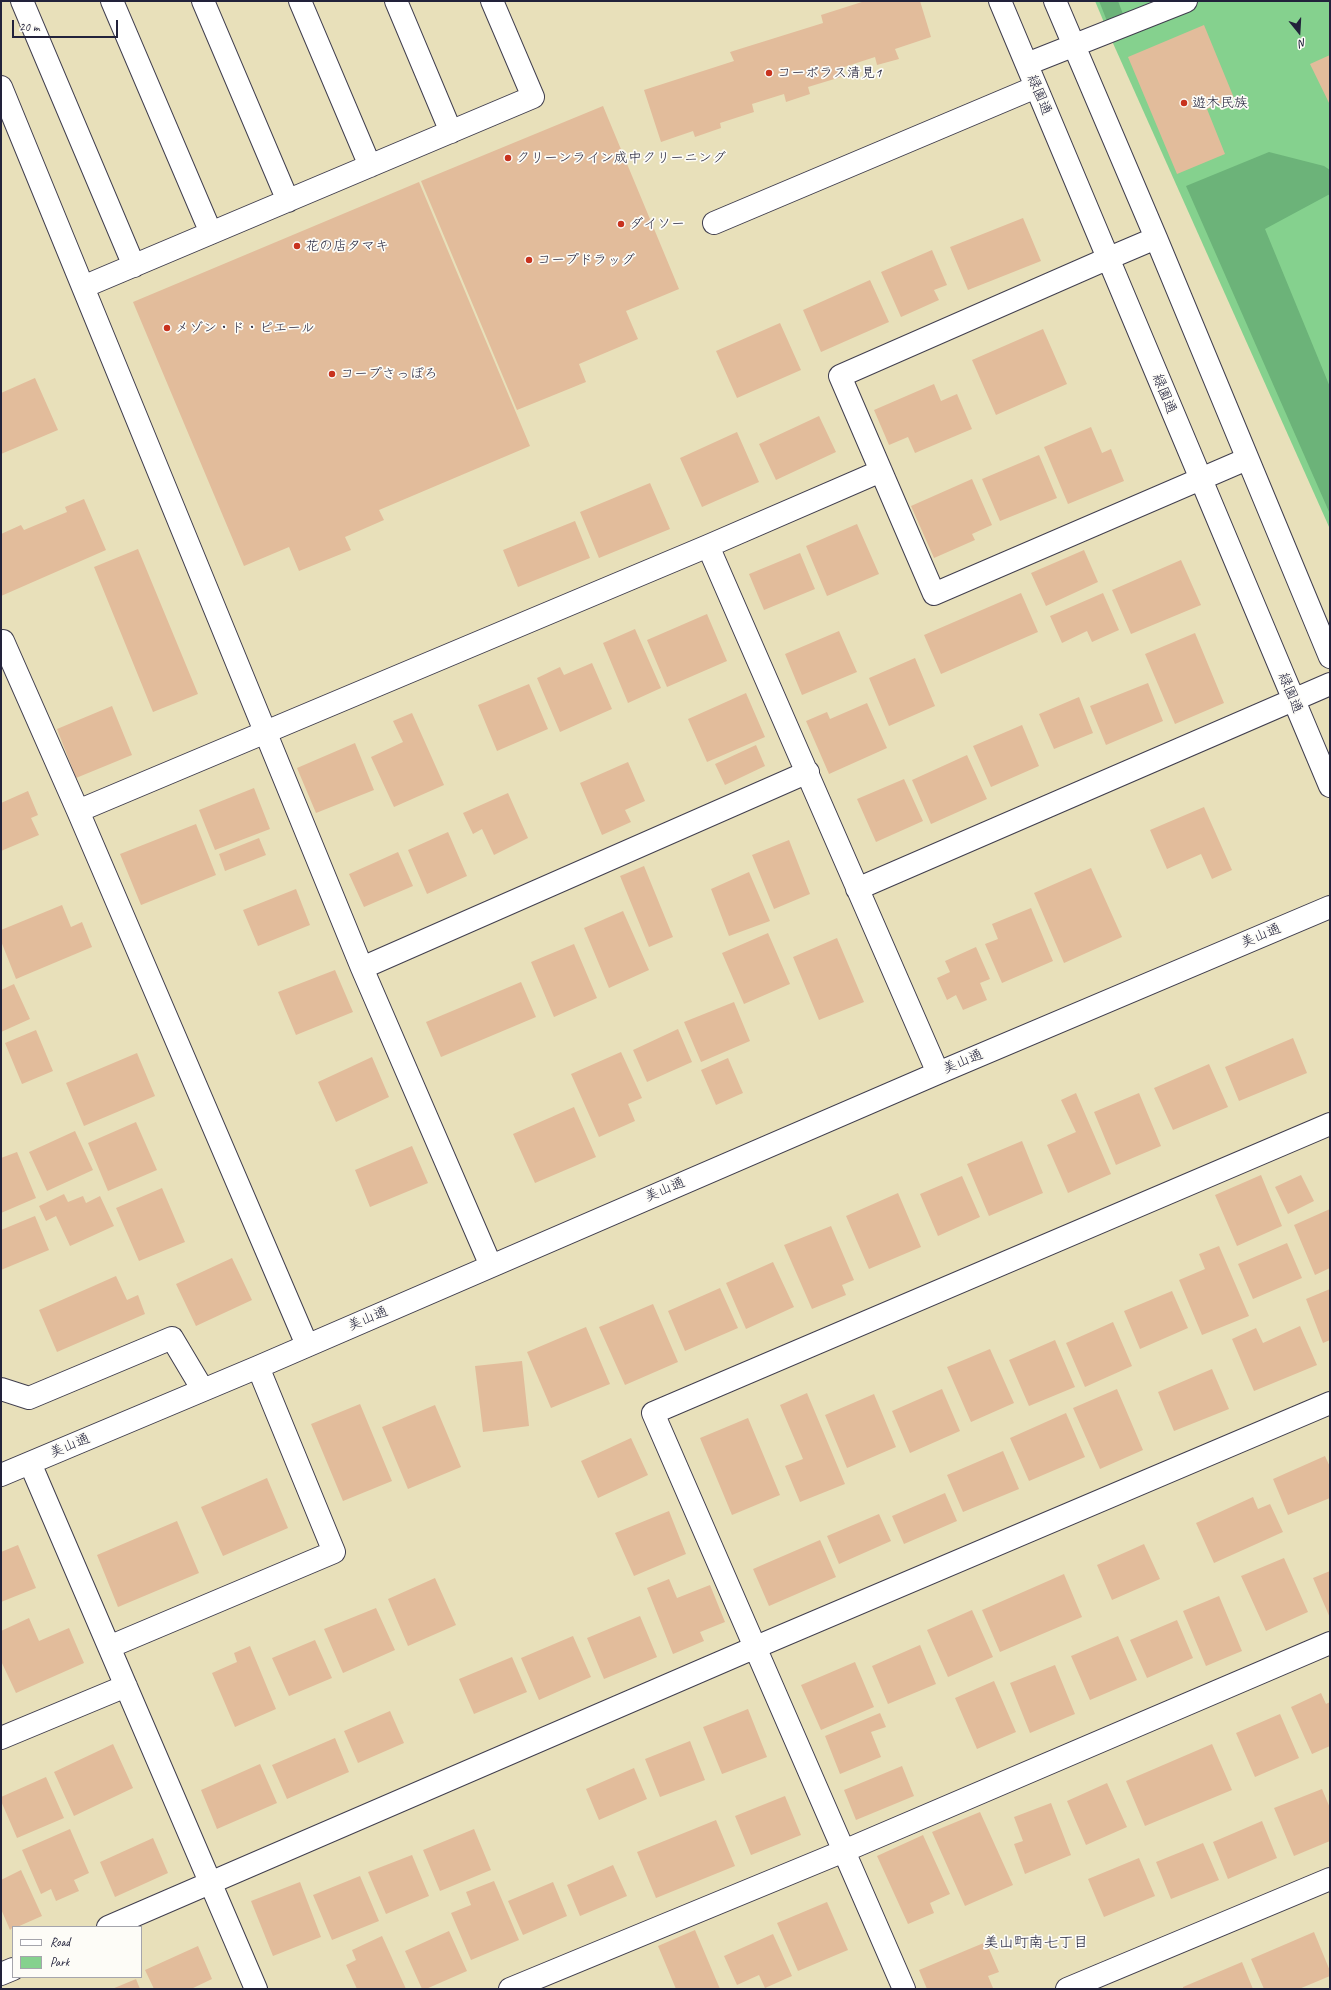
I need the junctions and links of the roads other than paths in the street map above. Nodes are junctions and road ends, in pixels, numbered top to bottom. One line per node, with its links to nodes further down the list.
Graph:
1 (22, 1): 22 (street)
2 (112, 1): 19 (street)
3 (203, 1): 17 (street)
4 (300, 1): 16 (street)
5 (396, 1): 15 (street)
6 (492, 1): 15 (street)
7 (1000, 1): 12 (street, 緑園通)
8 (1055, 1): 11 (street)
9 (1186, 1): 10 (street)
10 (1146, 8): 11 (street)
11 (1074, 46): 12 (street); 20 (street)
12 (1027, 64): 14 (street, 緑園通)
13 (1, 87): 23 (street)
14 (1036, 87): 18 (street); 21 (street, 緑園通)
15 (451, 132): 16 (street)
16 (370, 166): 17 (street)
17 (288, 201): 19 (street)
18 (714, 223)
19 (211, 233): 22 (street)
20 (1156, 238): 21 (street); 24 (street)
21 (1109, 258): 25 (street); 26 (street, 緑園通)
22 (134, 266): 23 (street)
23 (83, 287): 32 (street)
24 (1246, 459): 26 (street); 29 (street)
25 (881, 471): 26 (street); 27 (street)
26 (1199, 478): 31 (street, 緑園通)
27 (708, 546): 32 (street); 33 (street)
28 (3, 641): 35 (street)
29 (1330, 657)
30 (1330, 684): 31 (street)
31 (1293, 700): 34 (street, 緑園通); 36 (street)
32 (266, 732): 35 (street); 38 (street)
33 (808, 772): 36 (street); 38 (street)
34 (1330, 786)
35 (78, 811): 42 (street)
36 (856, 889): 39 (street)
37 (1330, 907): 39 (street, 美山通)
38 (362, 968): 41 (street)
39 (938, 1073): 41 (street, 美山通)
40 (1330, 1124): 50 (street)
41 (491, 1266): 42 (street, 美山通)
42 (307, 1345): 43 (street, 美山通)
43 (258, 1367): 45 (street, 美山通); 51 (street)
44 (1, 1389): 45 (street)
45 (203, 1390): 47 (street, 美山通)
46 (1330, 1403): 50 (street)
47 (30, 1463): 48 (street, 美山通); 51 (street)
48 (1, 1475)
49 (1330, 1643): 54 (street)
50 (756, 1646): 54 (street); 55 (street)
51 (109, 1647): 52 (street)
52 (126, 1686): 53 (street); 55 (street)
53 (1, 1738)
54 (844, 1851): 61 (street); 62 (street)
55 (209, 1882): 57 (street); 60 (street)
56 (1328, 1886): 63 (street)
57 (110, 1926)
58 (12, 1969): 59 (street)
59 (1, 1974)
60 (256, 1989)
61 (510, 1989)
62 (904, 1989)
63 (1067, 1989)

